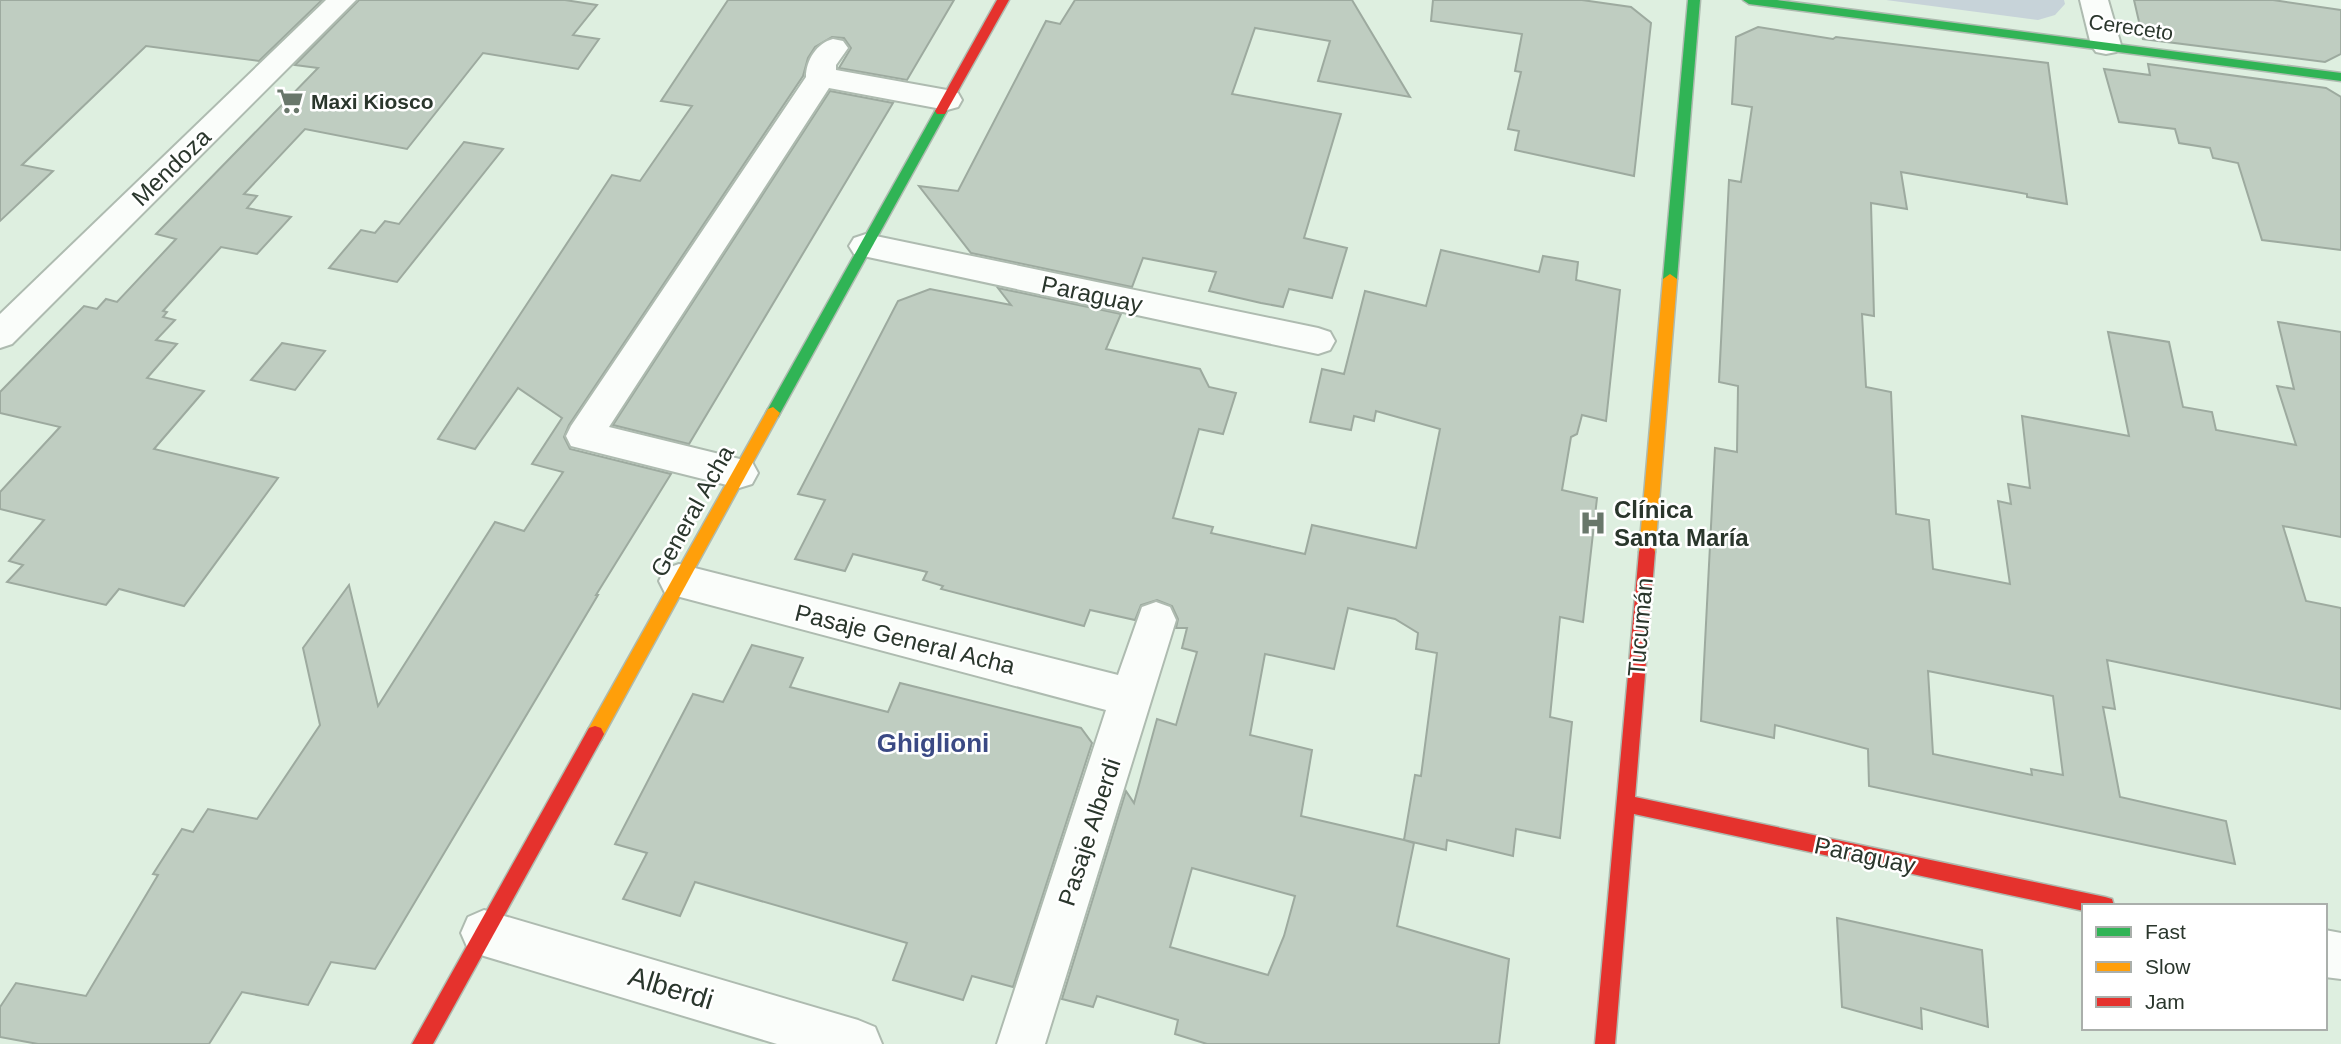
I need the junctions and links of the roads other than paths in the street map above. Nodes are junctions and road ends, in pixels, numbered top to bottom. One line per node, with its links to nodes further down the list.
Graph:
1 (342, 0): 10 (street, Mendoza)
2 (1003, 0): 8 (street, General Acha)
3 (1694, 0): 16 (street, Tucumán)
4 (1749, 0): 6 (street, Cereceto)
5 (2094, 0): 6 (street)
6 (2106, 45): 7 (street, Cereceto)
7 (2341, 77)
8 (947, 100): 9 (street, General Acha); 12 (street)
9 (866, 246): 11 (street, Paraguay); 12 (street, General Acha)
10 (0, 335)
11 (1318, 341)
12 (739, 473): 13 (street, General Acha)
13 (679, 581): 15 (street, Pasaje General Acha); 18 (street, General Acha)
14 (1156, 620): 15 (street, Pasaje Alberdi)
15 (1132, 698): 21 (street, Pasaje Alberdi)
16 (1625, 804): 17 (street, Paraguay); 22 (street, Tucumán)
17 (2096, 904)
18 (484, 933): 19 (street, General Acha); 20 (street, Alberdi)
19 (422, 1044)
20 (858, 1044)
21 (1021, 1044)
22 (1605, 1044)

